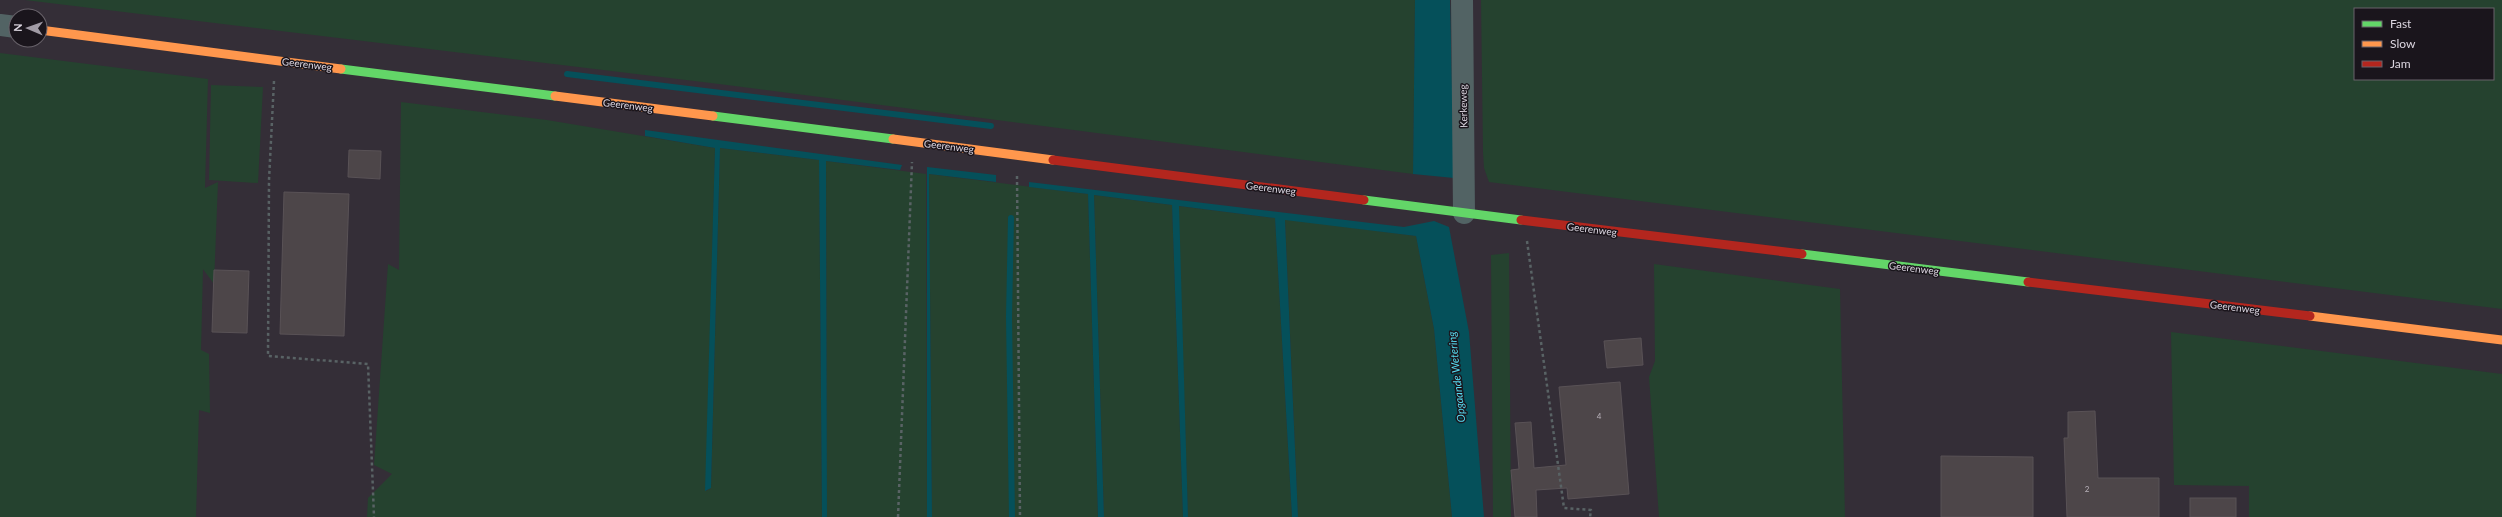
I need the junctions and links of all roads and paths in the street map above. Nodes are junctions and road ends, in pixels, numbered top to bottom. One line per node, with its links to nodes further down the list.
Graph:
1 (1462, 0): 6 (street, Kerkeweg)
2 (48, 31): 3 (street, Geerenweg)
3 (275, 60): 6 (street, Geerenweg); 9 (path)
4 (1017, 178): 11 (path)
5 (910, 184): 10 (path)
6 (1464, 213): 7 (street, Geerenweg)
7 (1524, 220): 8 (street, Geerenweg); 12 (path)
8 (2502, 340)
9 (374, 517)
10 (898, 517)
11 (1020, 517)
12 (1590, 517)

